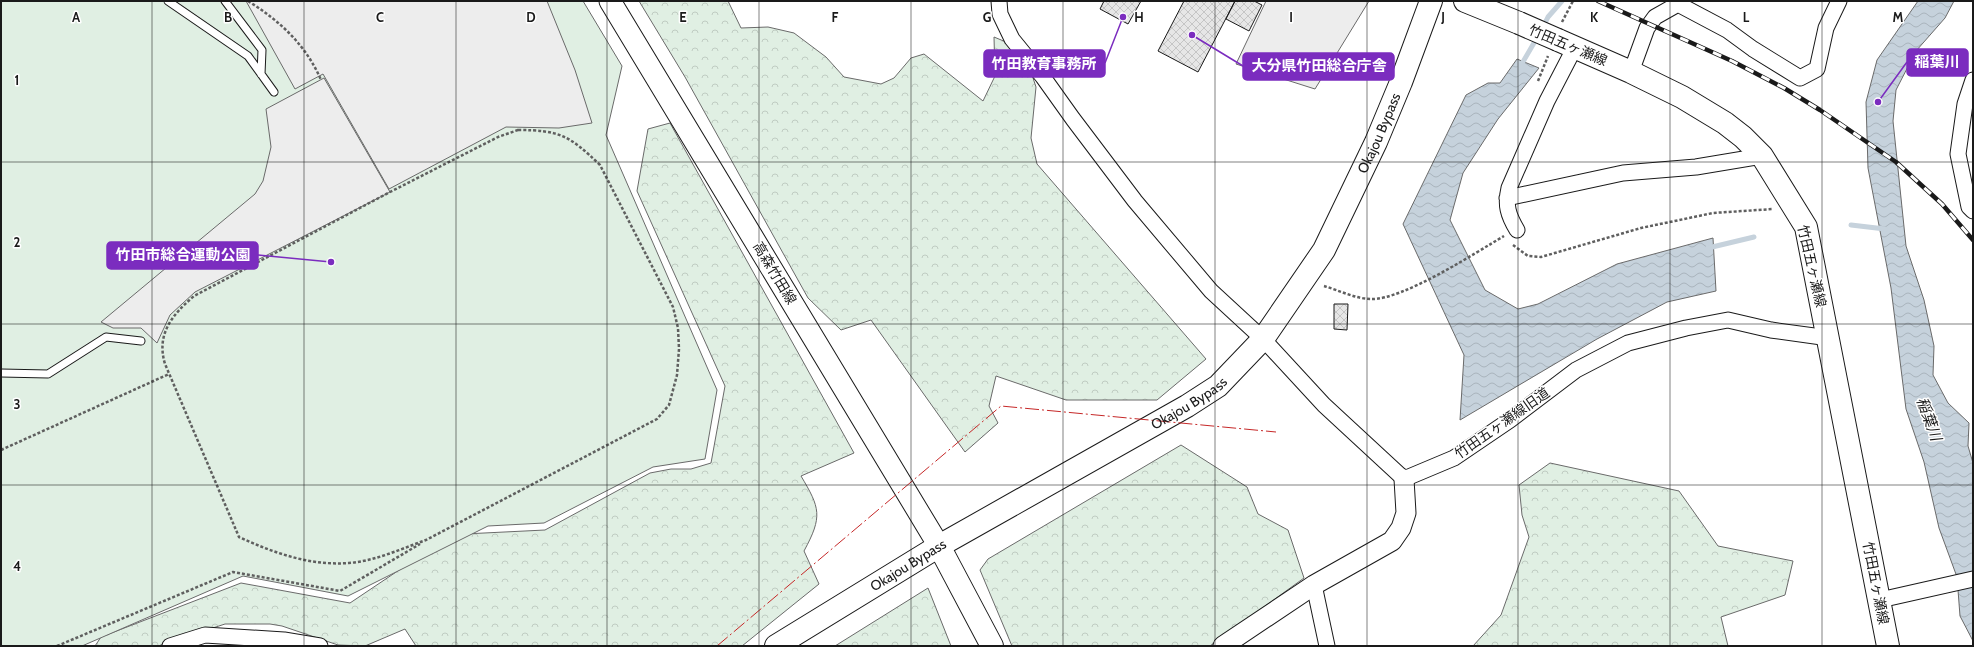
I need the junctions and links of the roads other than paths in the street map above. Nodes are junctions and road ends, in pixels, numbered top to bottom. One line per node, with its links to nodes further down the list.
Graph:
1 (168, 1): 10 (lane)
2 (225, 1): 10 (lane)
3 (610, 1): 22 (main road, 高森竹田線)
4 (999, 1): 18 (street)
5 (1431, 1): 18 (main road, Okajou Bypass)
6 (1465, 1): 8 (main road, 竹田五ヶ瀬線, bridge)
7 (1839, 1): 9 (street)
8 (1567, 44): 9 (main road, 竹田五ヶ瀬線); 14 (street)
9 (1631, 72): 13 (main road, 竹田五ヶ瀬線)
10 (261, 74): 12 (lane)
11 (1973, 80): 15 (street)
12 (274, 92)
13 (1762, 156): 14 (street); 17 (main road, 竹田五ヶ瀬線)
14 (1507, 198): 16 (street)
15 (1973, 211)
16 (1511, 233)
17 (1829, 338): 21 (street, 竹田五ヶ瀬線旧道); 25 (main road, 竹田五ヶ瀬線)
18 (1263, 339): 21 (street); 22 (main road, Okajou Bypass)
19 (141, 341): 20 (lane)
20 (1, 373)
21 (1404, 479): 24 (street)
22 (939, 546): 28 (main road, Okajou Bypass); 29 (main road)
23 (1973, 579): 25 (street)
24 (1314, 585): 30 (street); 31 (street)
25 (1880, 600): 32 (main road, 竹田五ヶ瀬線)
26 (170, 646): 27 (street)
27 (320, 646)
28 (776, 646)
29 (992, 646)
30 (1223, 646)
31 (1327, 646)
32 (1888, 646)

